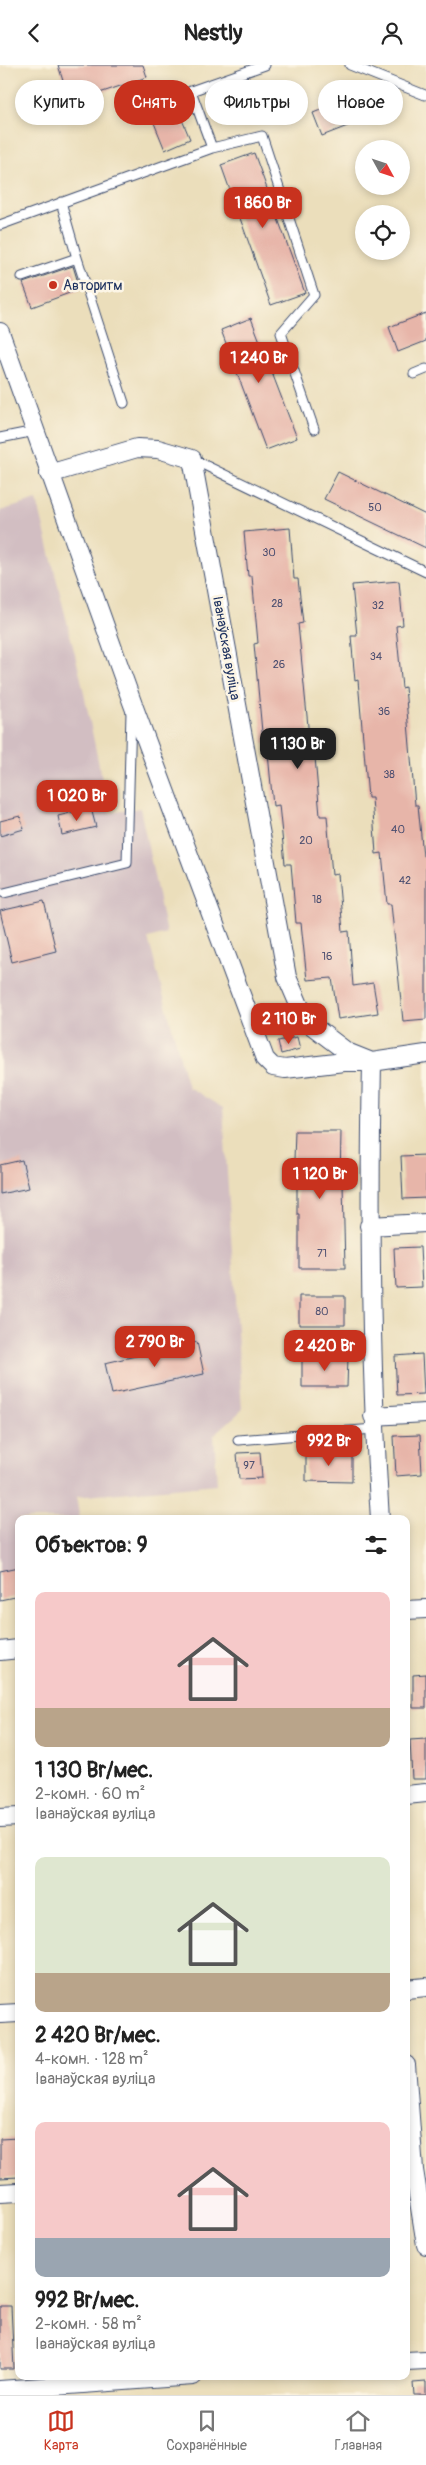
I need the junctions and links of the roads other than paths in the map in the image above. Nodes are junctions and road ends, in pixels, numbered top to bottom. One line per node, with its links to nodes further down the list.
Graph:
1 (265, 65): 4 (lane)
2 (350, 65): 3 (lane)
3 (425, 95)
4 (212, 148): 5 (lane); 13 (lane)
5 (61, 201): 6 (lane); 7 (lane)
6 (0, 225)
7 (77, 258): 8 (lane); 12 (lane)
8 (22, 277)
9 (0, 332): 14 (street)
10 (426, 369): 11 (lane)
11 (414, 374)
12 (124, 403)
13 (314, 429)
14 (35, 431): 15 (lane); 17 (street)
15 (0, 438)
16 (192, 459): 17 (street); 18 (lane); 22 (street, Іванаўская вуліца)
17 (49, 474): 19 (street)
18 (426, 572)
19 (132, 702): 20 (lane); 22 (street)
20 (4, 893)
21 (426, 1054): 22 (street)
22 (372, 1062): 24 (street)
23 (426, 1223): 24 (street)
24 (369, 1226): 26 (street)
25 (426, 1413): 26 (street)
26 (374, 1423): 27 (lane); 28 (street)
27 (238, 1440)
28 (380, 1515)
29 (426, 1609): 30 (street)
30 (410, 1610)
31 (15, 1649): 32 (street)
32 (0, 1651)
33 (426, 1793): 34 (street)
34 (410, 1795)
35 (15, 1817): 36 (street)
36 (0, 1818)
37 (426, 1987): 38 (street)
38 (410, 1989)
39 (15, 2013): 40 (street)
40 (0, 2014)
41 (410, 2107): 42 (street)
42 (416, 2170): 45 (street)
43 (15, 2192): 44 (street)
44 (0, 2193)
45 (426, 2245)
46 (426, 2360): 47 (street)
47 (410, 2361)
48 (138, 2380): 49 (street)
49 (0, 2390)

